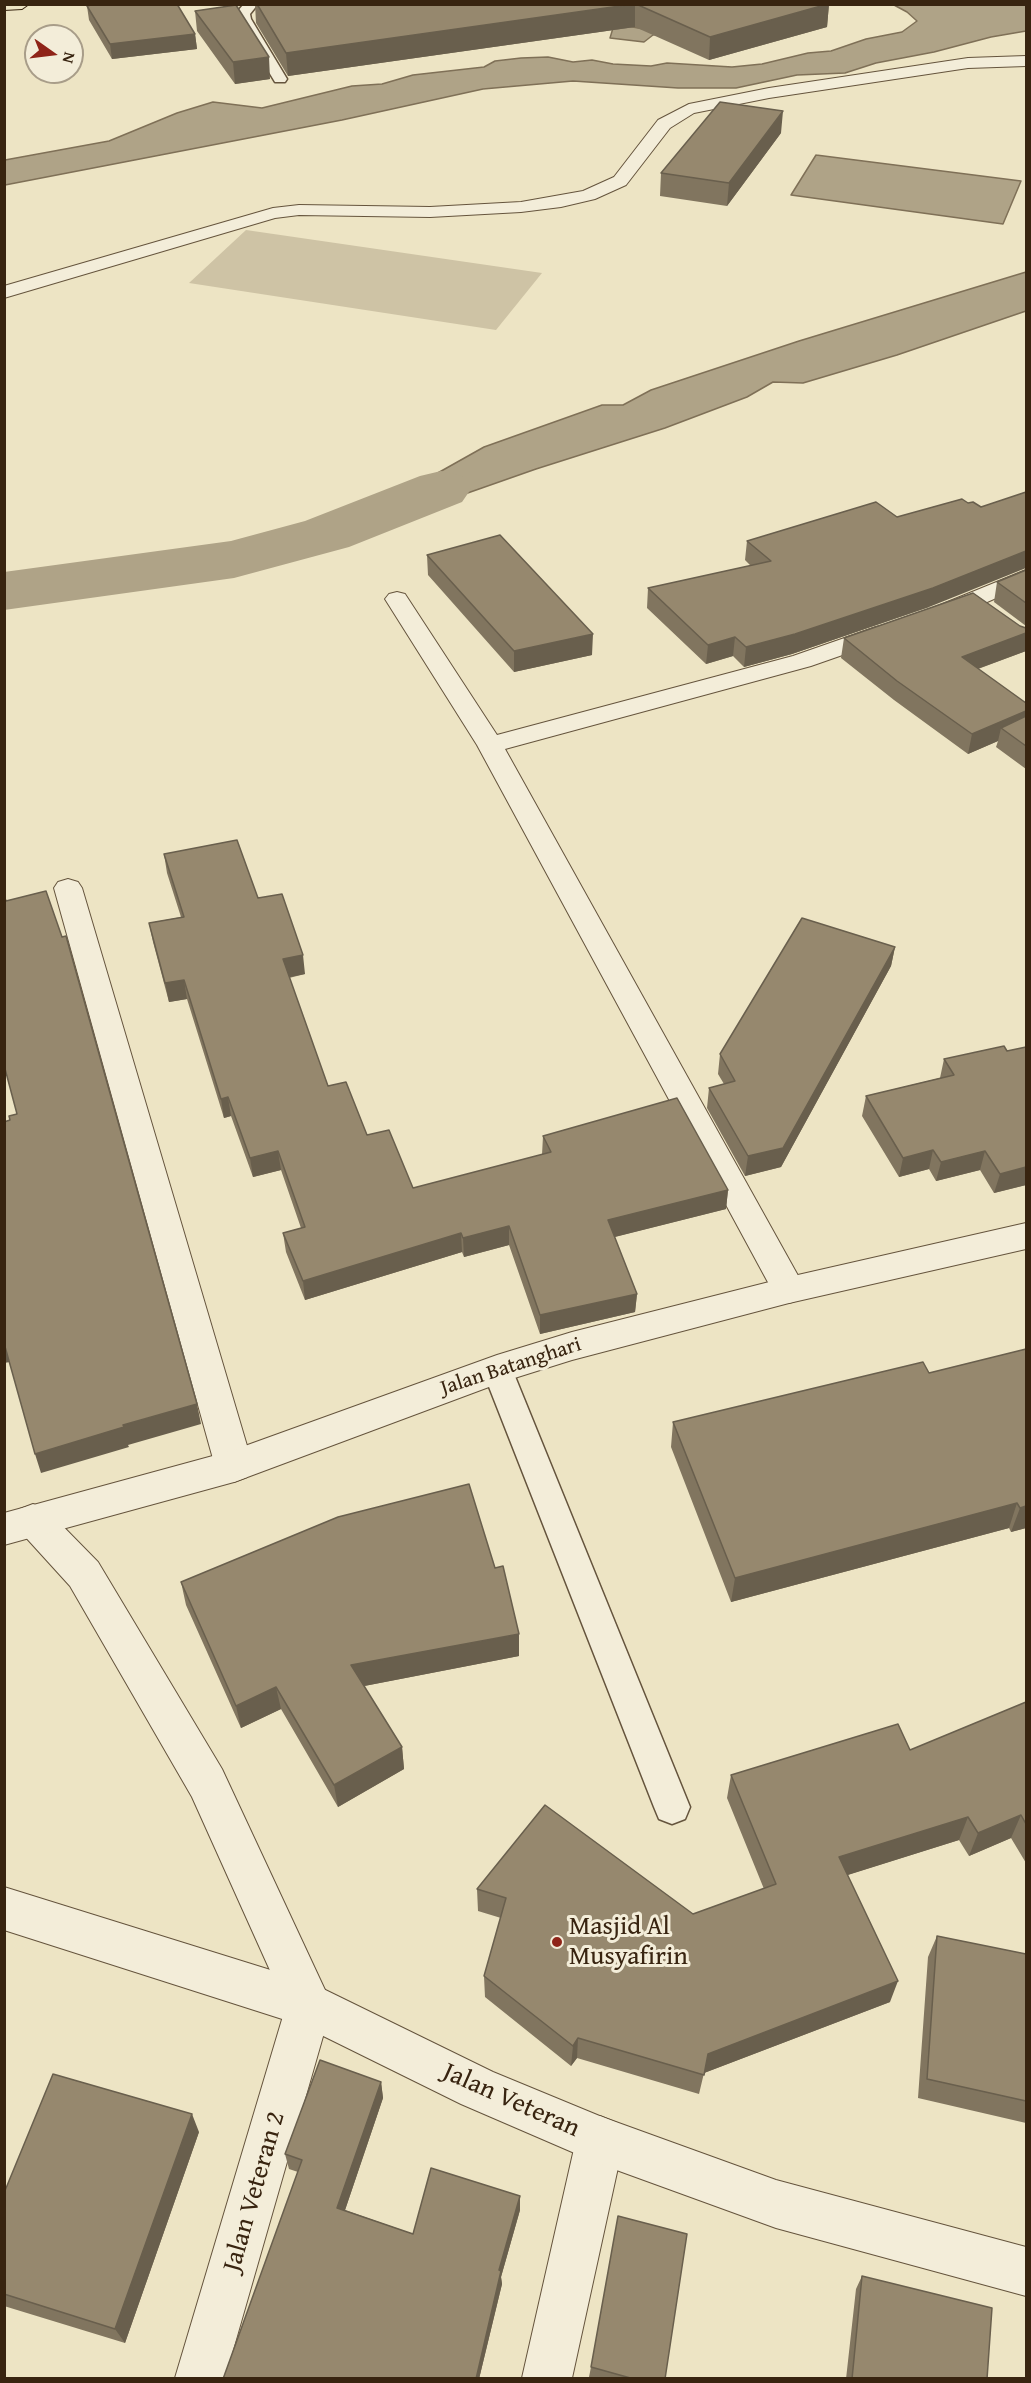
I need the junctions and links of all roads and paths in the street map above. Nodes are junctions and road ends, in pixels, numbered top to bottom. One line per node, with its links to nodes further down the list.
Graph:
1 (22, 4): 3 (main road)
2 (252, 4): 5 (lane)
3 (4, 6)
4 (1026, 60): 6 (street)
5 (280, 80)
6 (4, 292)
7 (1026, 577): 9 (street)
8 (397, 599): 9 (street)
9 (490, 745): 12 (street)
10 (68, 888): 14 (street)
11 (1026, 1236): 12 (street, Jalan Batanghari)
12 (789, 1290): 13 (street, Jalan Batanghari)
13 (497, 1369): 14 (street, Jalan Batanghari); 16 (lane)
14 (234, 1466): 15 (street, Jalan Batanghari)
15 (19, 1525): 18 (street)
16 (672, 1807)
17 (4, 1908): 18 (street, Jalan Veteran)
18 (309, 2005): 19 (street, Jalan Veteran); 21 (street, Jalan Veteran 2)
19 (600, 2140): 20 (street, Jalan Veteran); 22 (street)
20 (1026, 2272)
21 (200, 2379)
22 (547, 2379)

